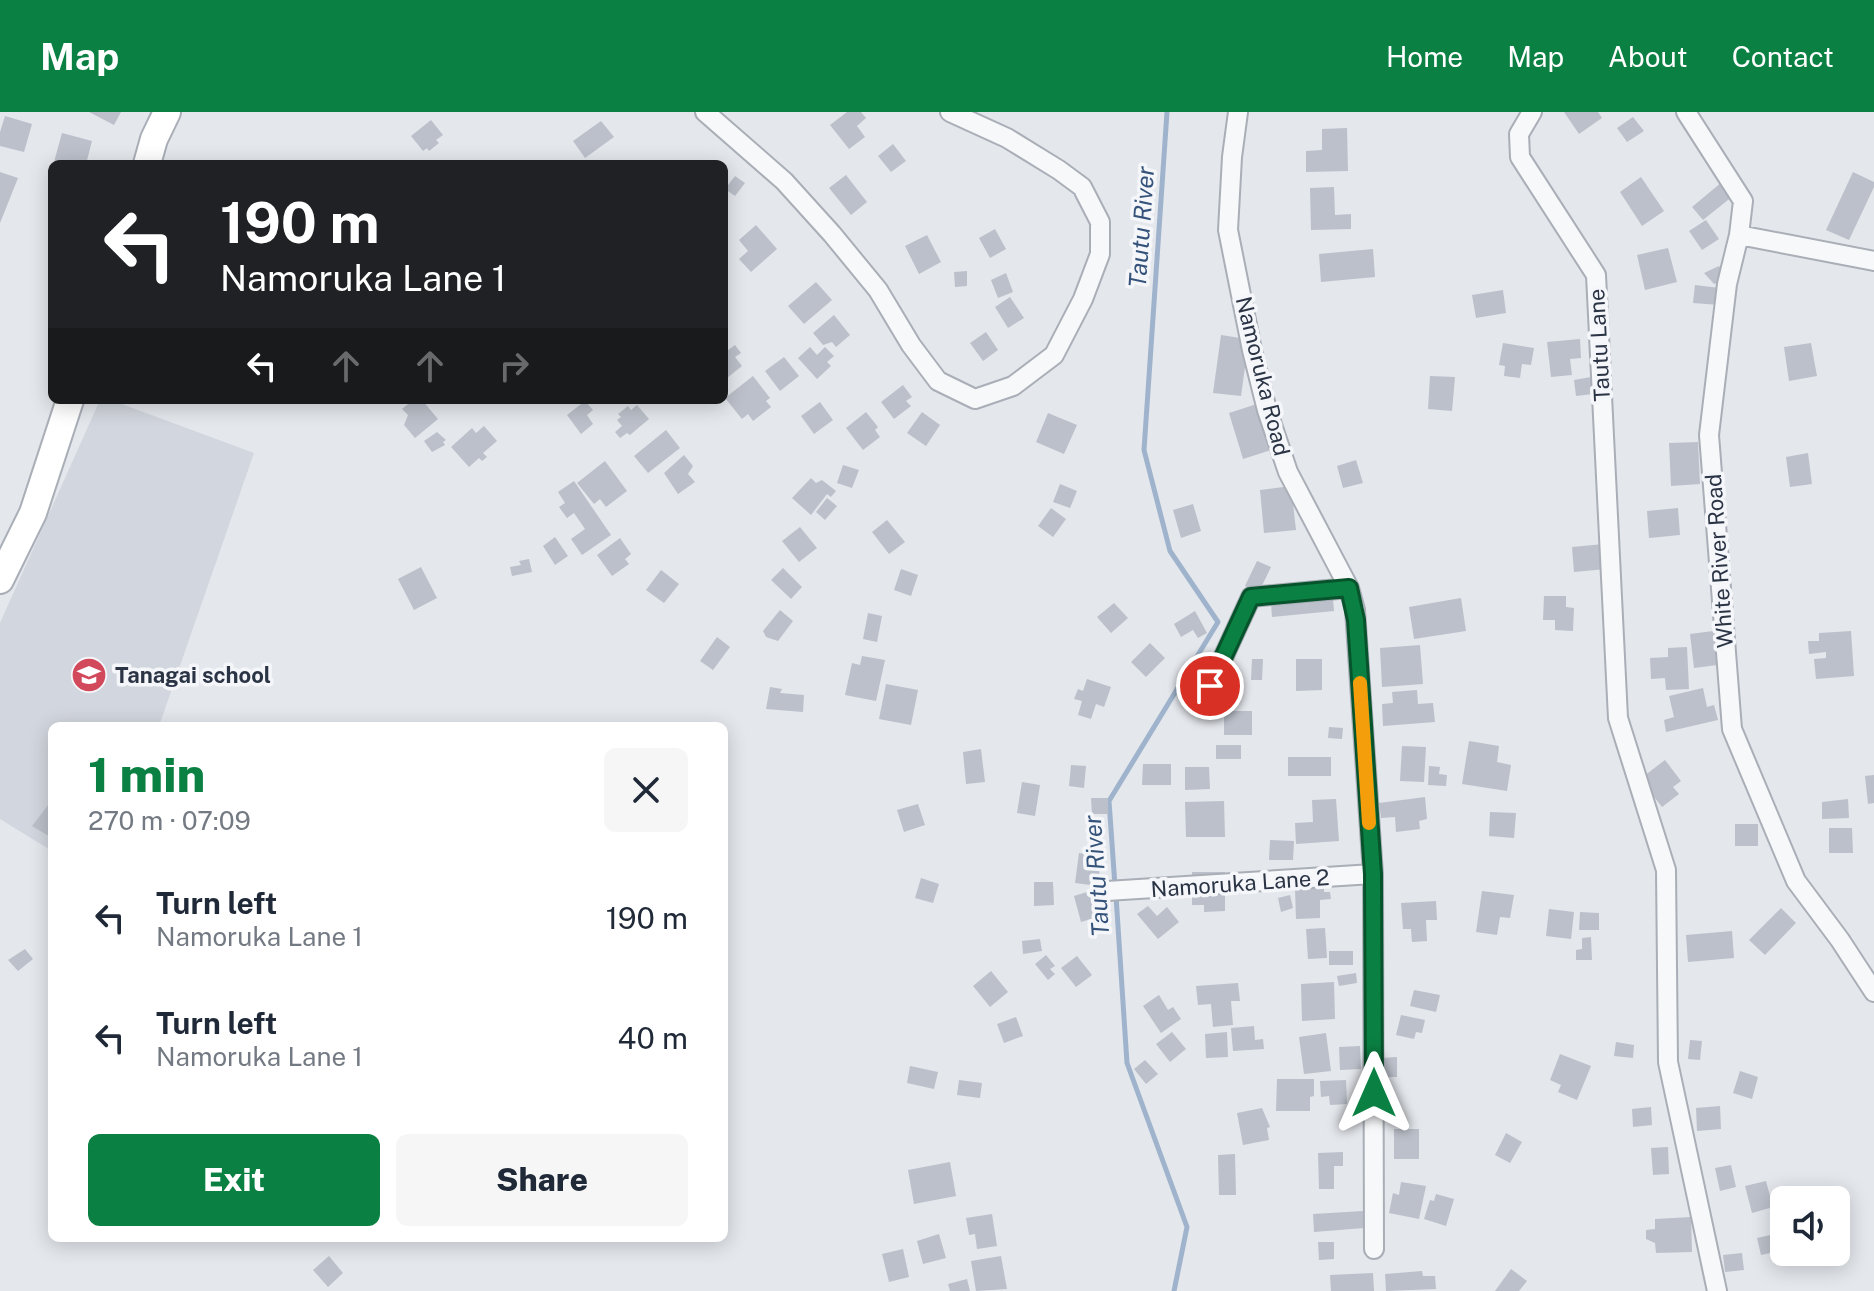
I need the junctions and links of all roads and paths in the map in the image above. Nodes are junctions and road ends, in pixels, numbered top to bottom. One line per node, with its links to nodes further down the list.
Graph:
1 (167, 112): 7 (main road)
2 (705, 112): 3 (street)
3 (950, 112)
4 (1238, 112): 12 (street, Namoruka Road)
5 (1532, 112): 18 (street, Tautu Lane)
6 (1686, 112): 8 (street, White River Road)
7 (148, 160)
8 (1739, 235): 9 (street); 16 (street, White River Road)
9 (1874, 261)
10 (69, 404): 11 (main road)
11 (0, 580)
12 (1349, 588): 13 (street); 14 (street, Namoruka Road)
13 (1210, 686)
14 (1373, 874): 15 (street, Namoruka Lane 2); 17 (street, Namoruka Road)
15 (1107, 891)
16 (1874, 992)
17 (1374, 1249)
18 (1717, 1291)

